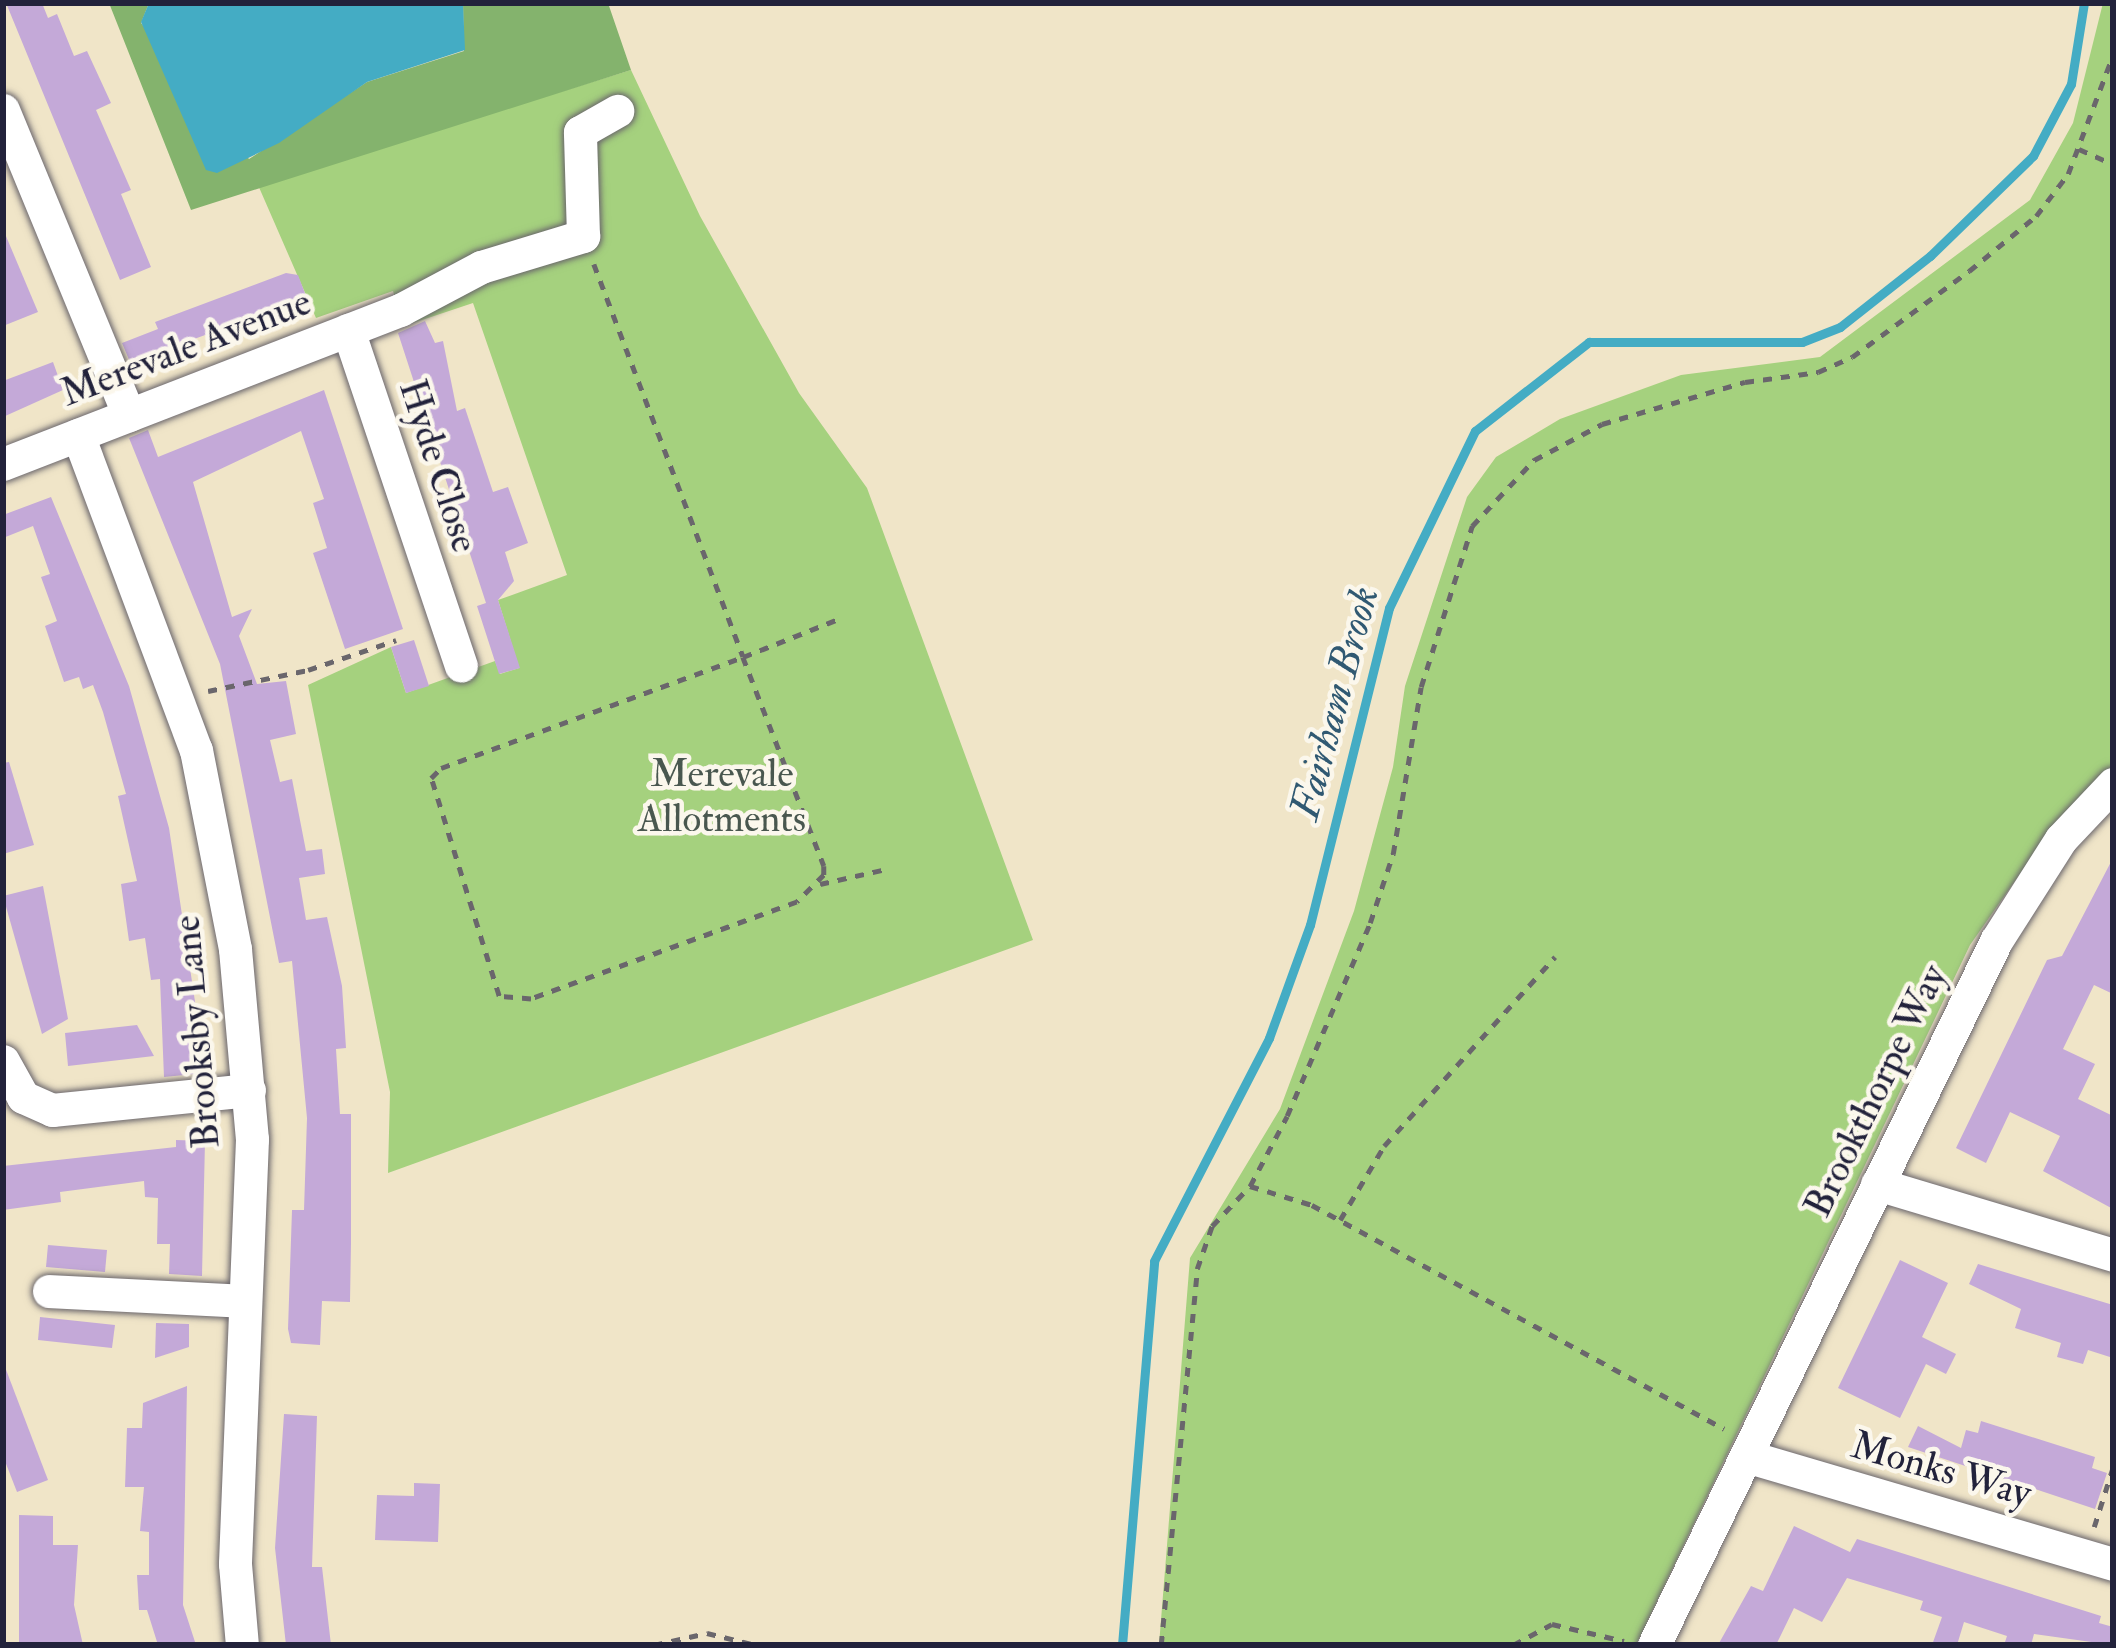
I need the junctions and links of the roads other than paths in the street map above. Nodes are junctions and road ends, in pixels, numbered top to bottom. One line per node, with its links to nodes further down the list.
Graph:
1 (3, 110): 4 (street)
2 (616, 111): 3 (street, Merevale Avenue)
3 (348, 330): 4 (street, Merevale Avenue); 7 (street, Hyde Close)
4 (129, 415): 5 (street, Merevale Avenue)
5 (78, 435): 6 (street, Merevale Avenue); 10 (street, Brooksby Lane)
6 (3, 464)
7 (460, 666)
8 (2113, 784): 11 (street, Brookthorpe Way)
9 (3, 1061): 10 (street)
10 (249, 1090): 14 (street, Brooksby Lane)
11 (1877, 1184): 12 (street); 15 (street, Brookthorpe Way)
12 (2113, 1255)
13 (49, 1292): 14 (street)
14 (245, 1301): 17 (street, Brooksby Lane)
15 (1749, 1448): 16 (street, Monks Way); 18 (street, Brookthorpe Way)
16 (2099, 1560)
17 (242, 1645)
18 (1654, 1645)

